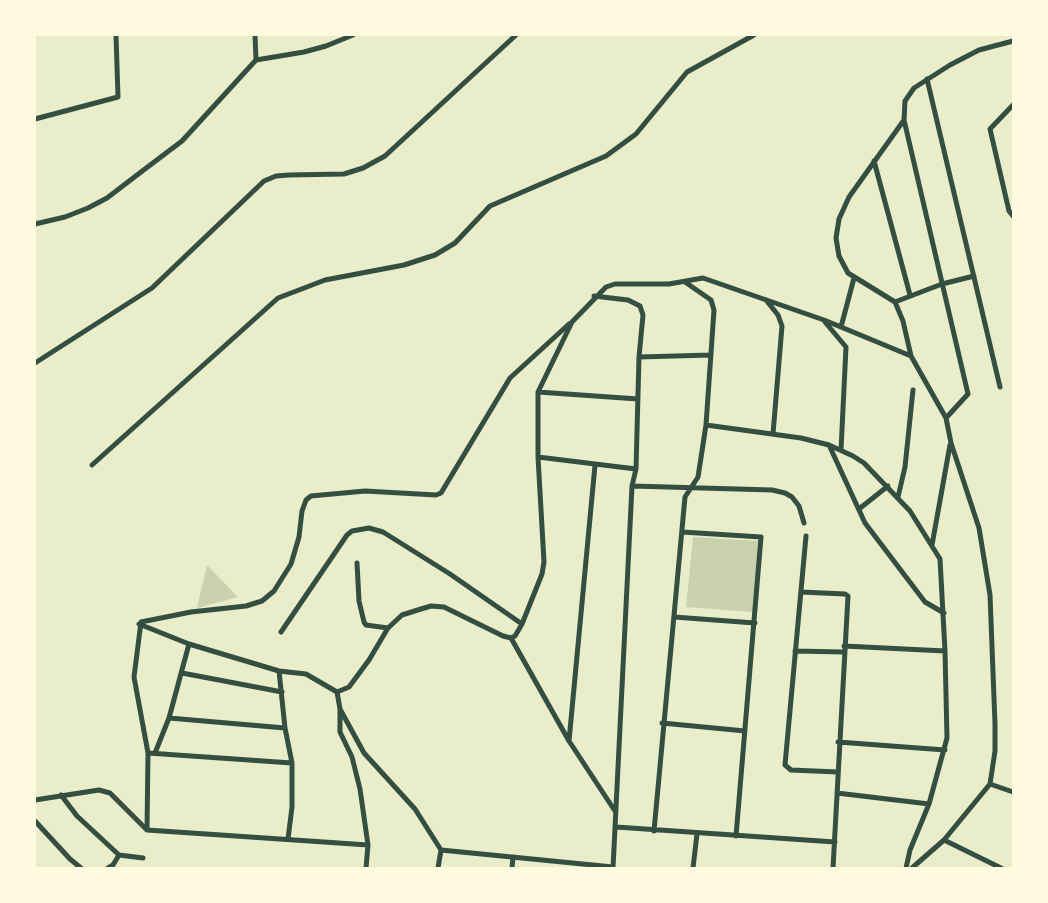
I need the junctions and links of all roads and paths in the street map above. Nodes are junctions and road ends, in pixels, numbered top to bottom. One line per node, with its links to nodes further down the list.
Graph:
1 (116, 35): 10 (street)
2 (255, 35): 7 (street)
3 (353, 35): 7 (street)
4 (516, 35): 29 (street)
5 (754, 35): 41 (street)
6 (1013, 41): 8 (street)
7 (256, 60): 14 (street)
8 (927, 79): 11 (street); 15 (street)
9 (1013, 105): 13 (street)
10 (35, 119)
11 (904, 120): 12 (street); 18 (street)
12 (874, 161): 16 (street); 19 (street)
13 (1012, 212)
14 (35, 224)
15 (974, 276): 18 (street); 30 (street)
16 (854, 278): 22 (street); 25 (street)
17 (685, 282): 20 (street); 21 (street); 26 (street)
18 (942, 284): 19 (street); 34 (street)
19 (910, 295): 22 (street)
20 (594, 296): 24 (street); 28 (street)
21 (765, 300): 23 (street); 36 (street)
22 (895, 302): 27 (street)
23 (824, 320): 25 (street); 39 (street)
24 (572, 322): 32 (street); 58 (street)
25 (841, 327): 27 (street)
26 (711, 356): 28 (street); 35 (street)
27 (911, 356): 34 (street)
28 (639, 357): 33 (street)
29 (35, 363)
30 (1000, 387)
31 (913, 390): 47 (street)
32 (538, 392): 33 (street); 40 (street)
33 (638, 399): 43 (street)
34 (946, 418): 37 (street)
35 (706, 425): 36 (street); 46 (street)
36 (773, 434): 38 (street)
37 (951, 443): 52 (street); 83 (street)
38 (829, 445): 39 (street); 48 (street)
39 (841, 450): 45 (street)
40 (538, 456): 42 (street); 59 (street)
41 (92, 465)
42 (595, 465): 43 (street); 76 (street)
43 (636, 469): 44 (street)
44 (632, 486): 46 (street); 89 (street)
45 (888, 486): 47 (street); 48 (street)
46 (688, 489): 49 (street); 50 (street)
47 (898, 497): 52 (street)
48 (859, 509): 55 (street)
49 (804, 523)
50 (682, 532): 56 (street); 57 (street)
51 (806, 536): 54 (street)
52 (932, 546): 55 (street)
53 (357, 564): 60 (street)
54 (801, 592): 64 (street); 65 (street)
55 (944, 613): 66 (street)
56 (674, 617): 57 (street); 73 (street)
57 (755, 623): 75 (street)
58 (139, 624): 63 (street); 79 (street)
59 (522, 624): 61 (street); 62 (street)
60 (388, 628): 62 (street); 70 (street)
61 (281, 632)
62 (511, 638): 76 (street)
63 (189, 644): 67 (street); 68 (street)
64 (844, 649): 65 (street); 66 (street); 77 (street)
65 (795, 651): 82 (street)
66 (945, 651): 78 (street)
67 (279, 671): 69 (street); 70 (street)
68 (182, 673): 69 (street); 72 (street)
69 (282, 692): 74 (street)
70 (337, 692): 71 (street)
71 (340, 709): 99 (street); 100 (street)
72 (169, 718): 74 (street); 80 (street)
73 (662, 723): 75 (street); 93 (street)
74 (285, 728): 81 (street)
75 (744, 731): 95 (street)
76 (569, 741): 89 (street)
77 (838, 742): 78 (street); 82 (street)
78 (945, 750): 88 (street)
79 (148, 753): 80 (street); 92 (street)
80 (155, 753): 81 (street)
81 (292, 763): 96 (street)
82 (838, 772): 85 (street)
83 (990, 784): 84 (street); 97 (street)
84 (1011, 790)
85 (837, 793): 88 (street); 98 (street)
86 (61, 795): 87 (street); 92 (street); 101 (street)
87 (35, 800)
88 (929, 804): 112 (street)
89 (615, 812): 91 (street)
90 (35, 821): 105 (street)
91 (616, 828): 93 (street); 104 (street)
92 (147, 830): 96 (street)
93 (654, 831): 94 (street)
94 (697, 834): 95 (street); 110 (street)
95 (736, 836): 98 (street)
96 (288, 839): 99 (street)
97 (944, 840): 113 (street); 114 (street)
98 (835, 842): 111 (street)
99 (368, 845): 107 (street)
100 (440, 850): 102 (street); 108 (street)
101 (119, 855): 103 (street); 106 (street)
102 (513, 857): 104 (street); 109 (street)
103 (144, 858)
104 (613, 867)
105 (81, 868)
106 (108, 868)
107 (366, 868)
108 (438, 868)
109 (512, 868)
110 (693, 868)
111 (833, 868)
112 (906, 868)
113 (912, 868)
114 (1001, 868)

